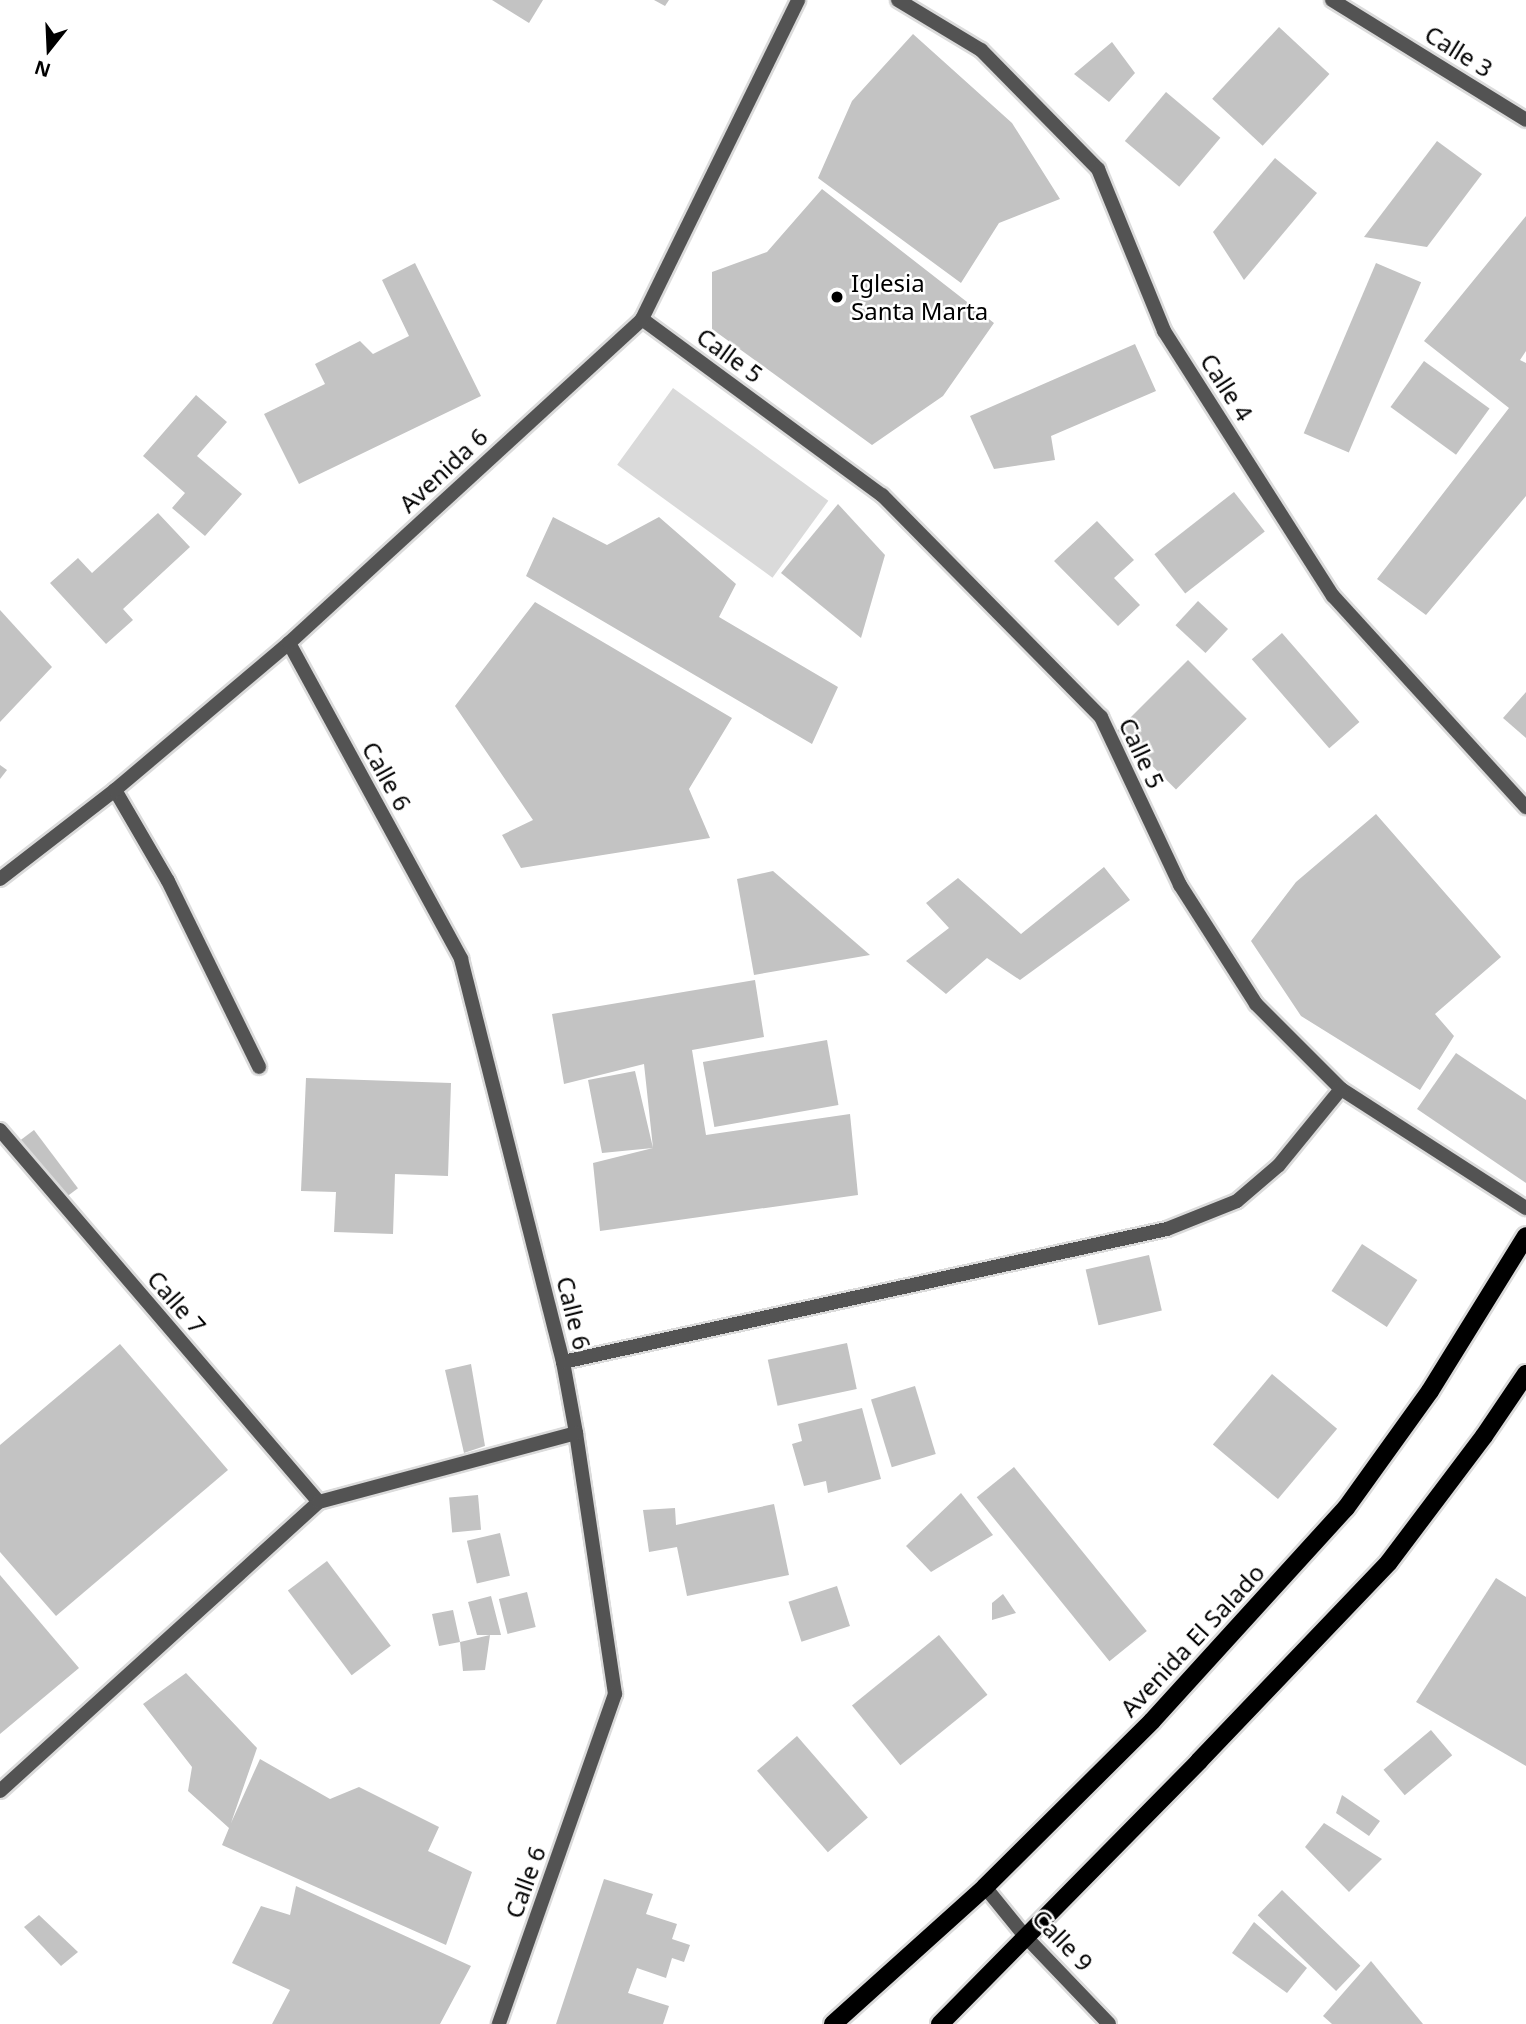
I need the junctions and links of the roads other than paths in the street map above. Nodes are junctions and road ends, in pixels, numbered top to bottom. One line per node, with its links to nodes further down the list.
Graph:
1 (798, 0): 5 (street, Avenida 6)
2 (898, 0): 8 (street, Calle 4)
3 (1332, 0): 4 (street, Calle 3)
4 (1526, 120)
5 (642, 319): 6 (street, Avenida 6); 11 (street, Calle 5)
6 (289, 643): 7 (street, Avenida 6); 15 (street, Calle 6)
7 (116, 790): 9 (street, Avenida 6); 10 (street)
8 (1526, 807)
9 (0, 879)
10 (260, 1067)
11 (1341, 1088): 13 (street, Calle 5); 15 (street)
12 (0, 1130): 18 (street, Calle 7)
13 (1526, 1208)
14 (1526, 1236): 20 (main road, Avenida El Salado)
15 (563, 1362): 17 (street, Calle 6)
16 (1526, 1374): 21 (main road)
17 (576, 1433): 18 (street); 22 (street, Calle 6)
18 (319, 1502): 19 (street)
19 (0, 1791)
20 (985, 1887): 21 (street, Calle 9); 23 (main road, Avenida El Salado)
21 (1024, 1935): 24 (main road); 25 (street, Calle 9)
22 (499, 2024)
23 (833, 2024)
24 (940, 2024)
25 (1110, 2024)

